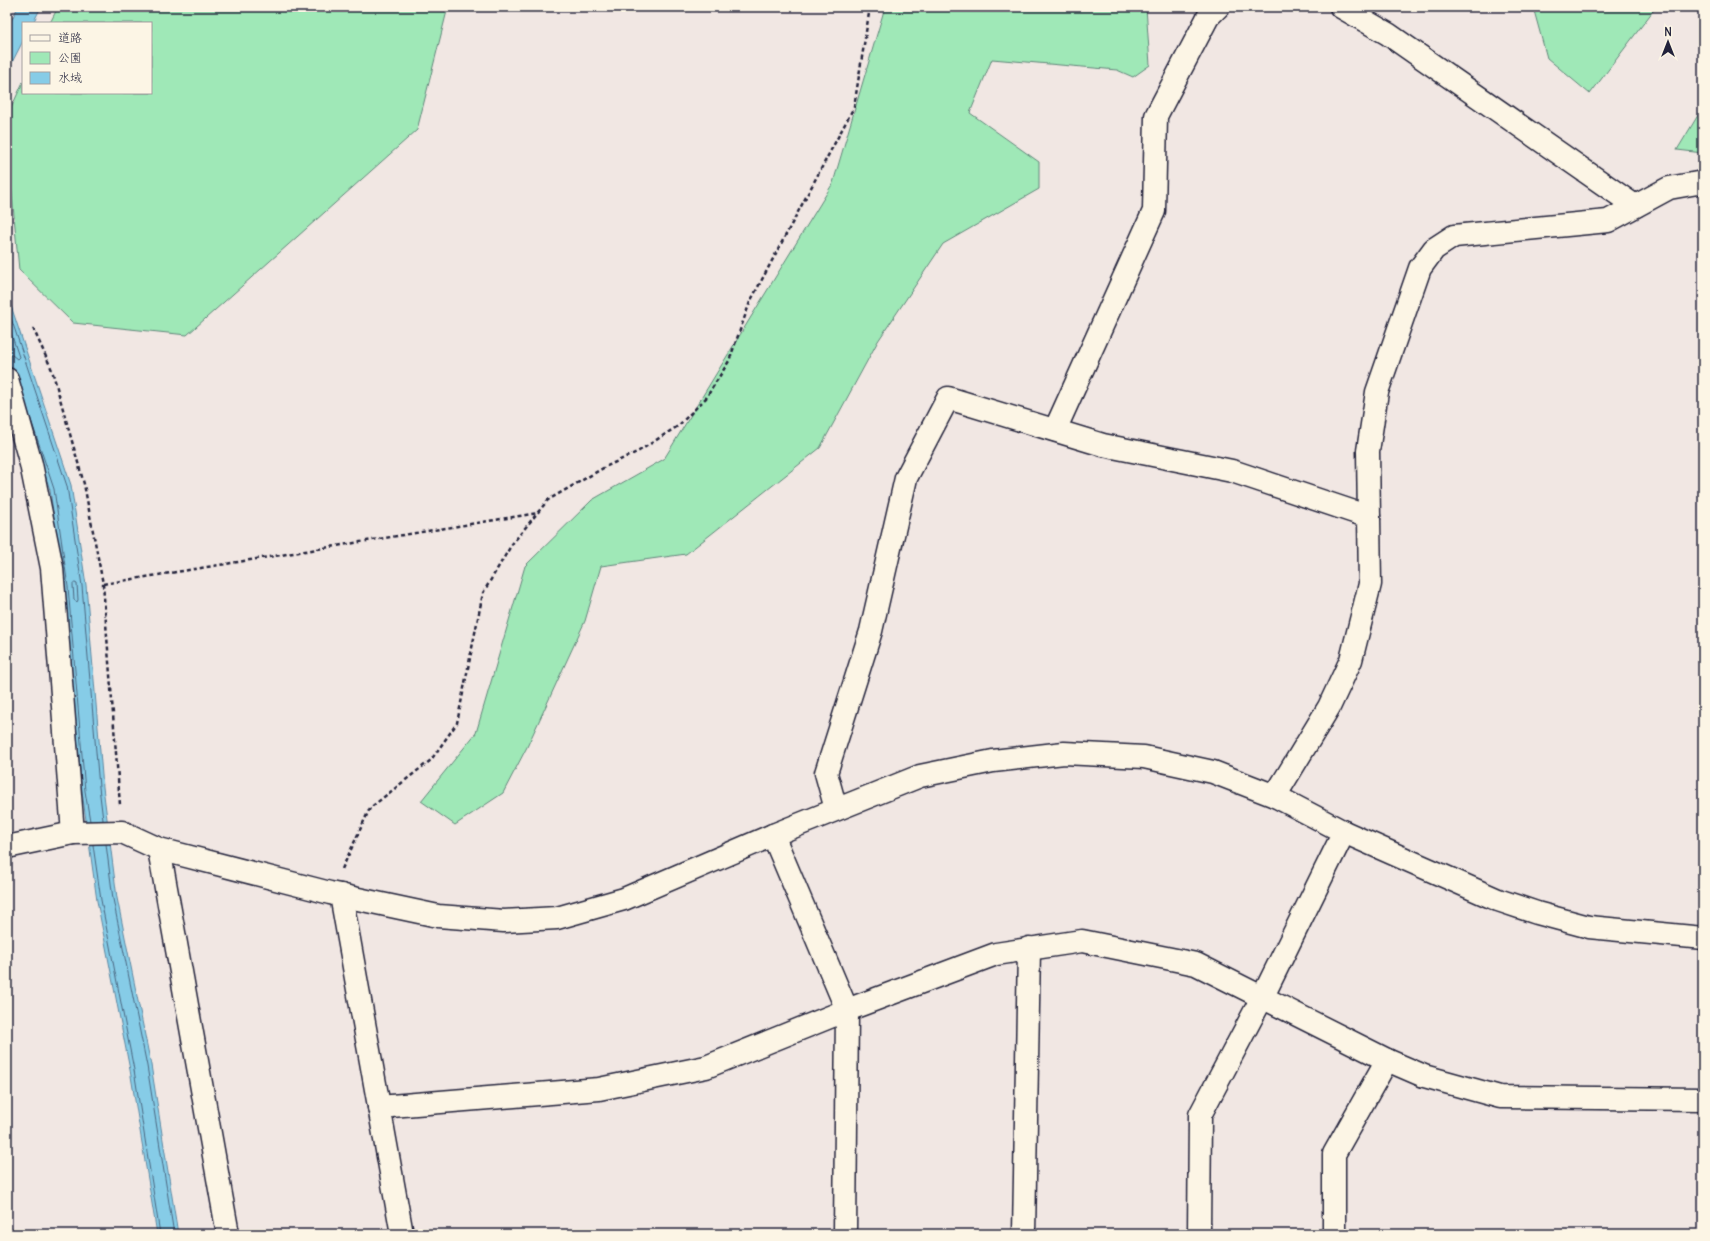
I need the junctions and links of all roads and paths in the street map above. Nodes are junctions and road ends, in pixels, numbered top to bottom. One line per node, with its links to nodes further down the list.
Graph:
1 (870, 7): 9 (path)
2 (1218, 7): 8 (street)
3 (1341, 7): 5 (street)
4 (1703, 182): 5 (street)
5 (1636, 206): 10 (street)
6 (33, 328): 11 (path)
7 (7, 379): 16 (street)
8 (1055, 430): 10 (street); 13 (street)
9 (538, 512): 11 (path); 20 (path)
10 (1369, 517): 12 (street)
11 (103, 584): 14 (path)
12 (1275, 796): 13 (street); 15 (street)
13 (836, 809): 17 (street)
14 (118, 832): 16 (street); 19 (street)
15 (1344, 832): 21 (street); 23 (street)
16 (77, 833): 18 (street)
17 (773, 835): 20 (street); 24 (street)
18 (7, 847)
19 (159, 850): 20 (street); 28 (street)
20 (336, 894): 27 (street)
21 (1703, 938)
22 (1029, 948): 23 (street); 24 (street); 31 (street)
23 (1263, 996): 25 (street); 32 (street)
24 (847, 1010): 27 (street); 30 (street)
25 (1387, 1060): 26 (street); 33 (street)
26 (1703, 1099)
27 (379, 1107): 29 (street)
28 (228, 1234)
29 (402, 1234)
30 (845, 1234)
31 (1024, 1234)
32 (1199, 1234)
33 (1334, 1234)

